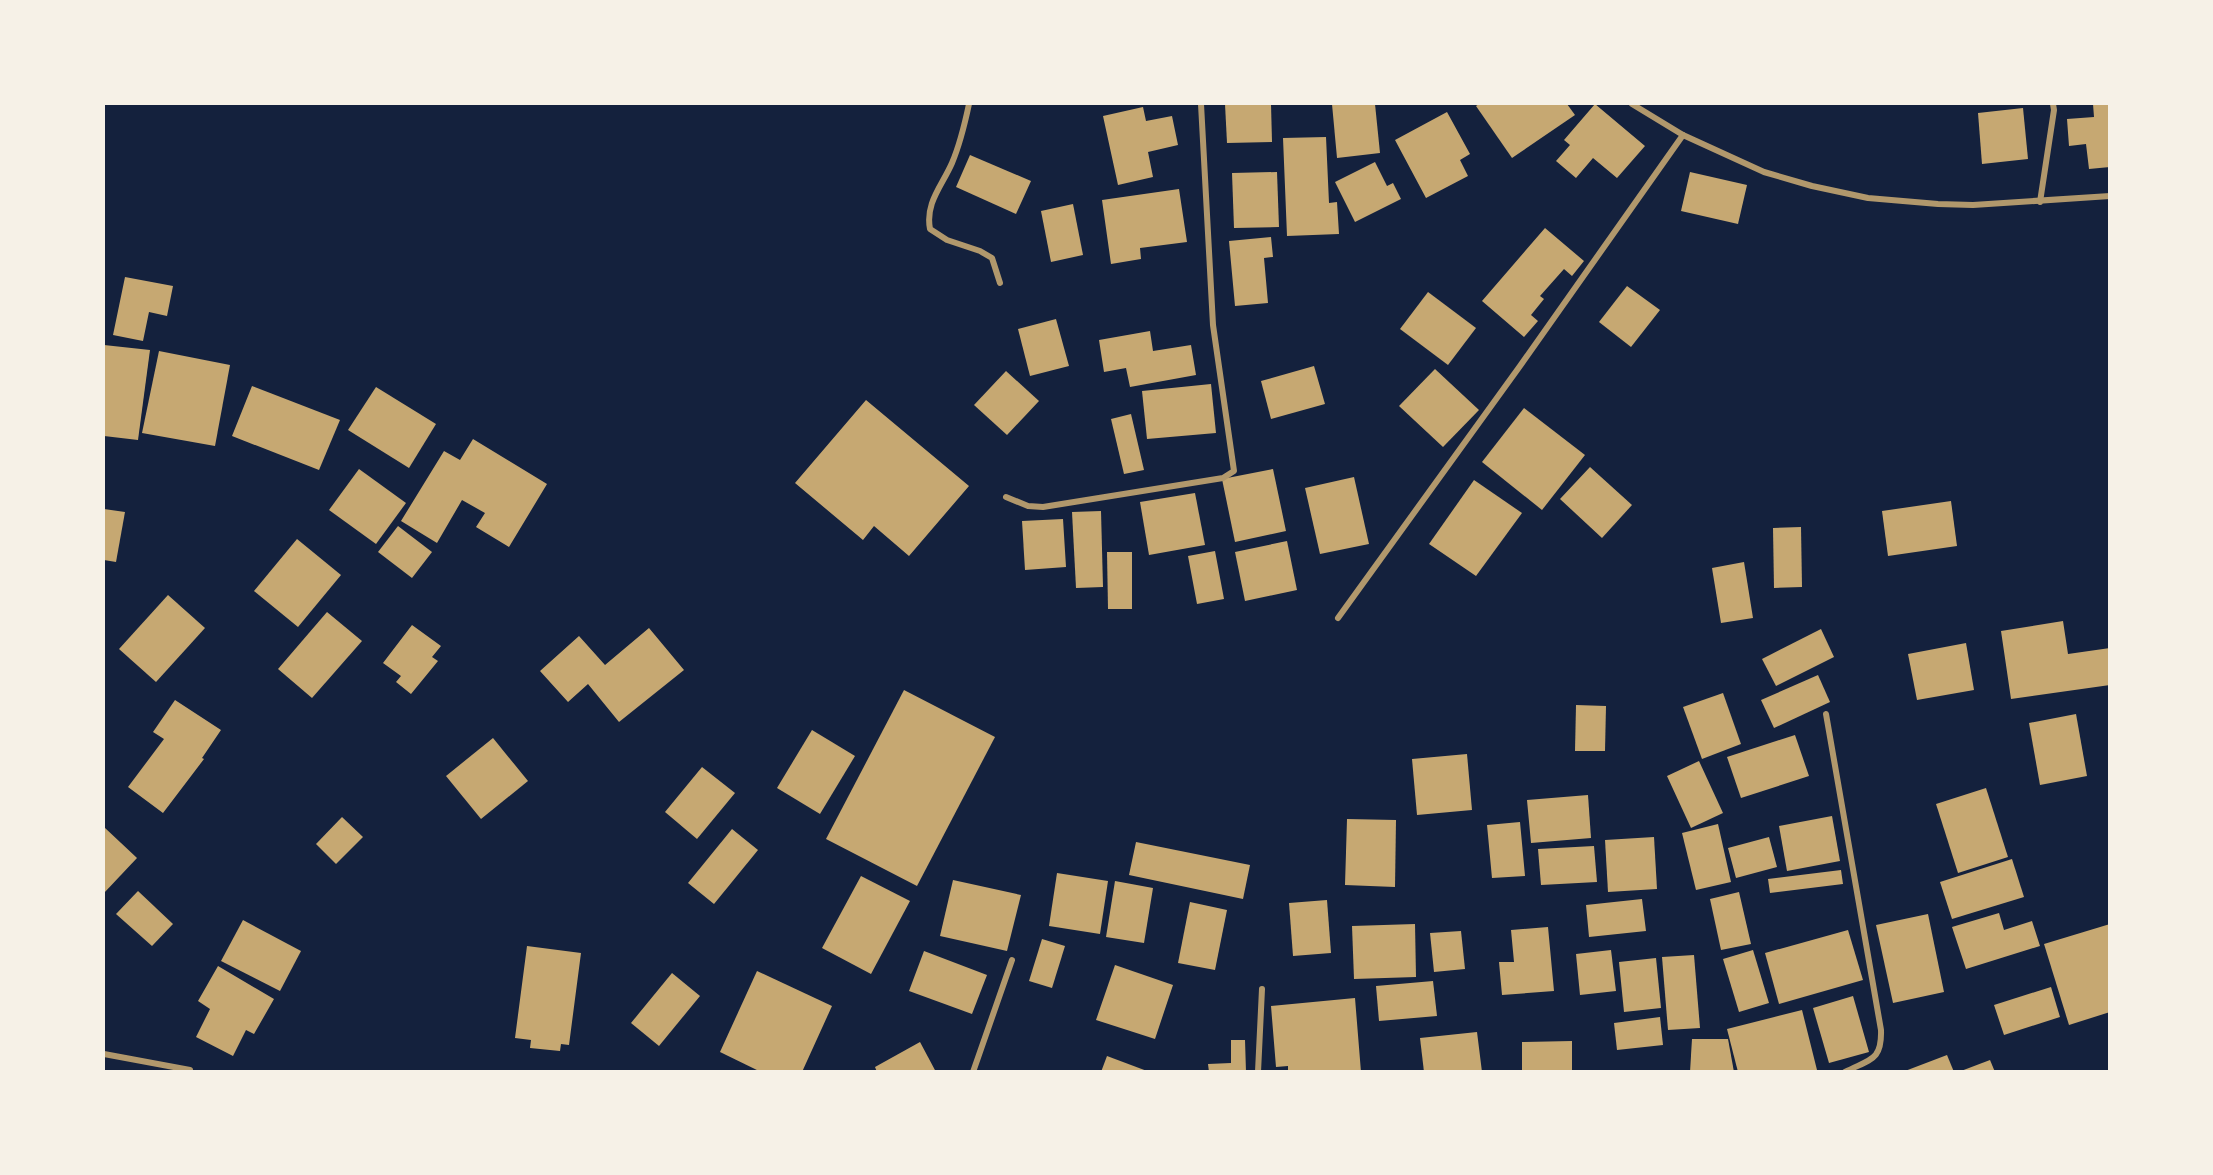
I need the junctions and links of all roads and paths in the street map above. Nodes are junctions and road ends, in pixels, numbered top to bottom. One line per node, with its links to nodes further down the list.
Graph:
1 (969, 104): 8 (street)
2 (1201, 104): 9 (street)
3 (1632, 104): 5 (street)
4 (2053, 104): 7 (street)
5 (1683, 135): 7 (street); 10 (street)
6 (2109, 196): 7 (street)
7 (2040, 202)
8 (1000, 283)
9 (1006, 497)
10 (1338, 618)
11 (1826, 714): 18 (street)
12 (1012, 960): 16 (street)
13 (1262, 989): 17 (street)
14 (104, 1054): 15 (street)
15 (190, 1070)
16 (973, 1071)
17 (1258, 1071)
18 (1845, 1071)

